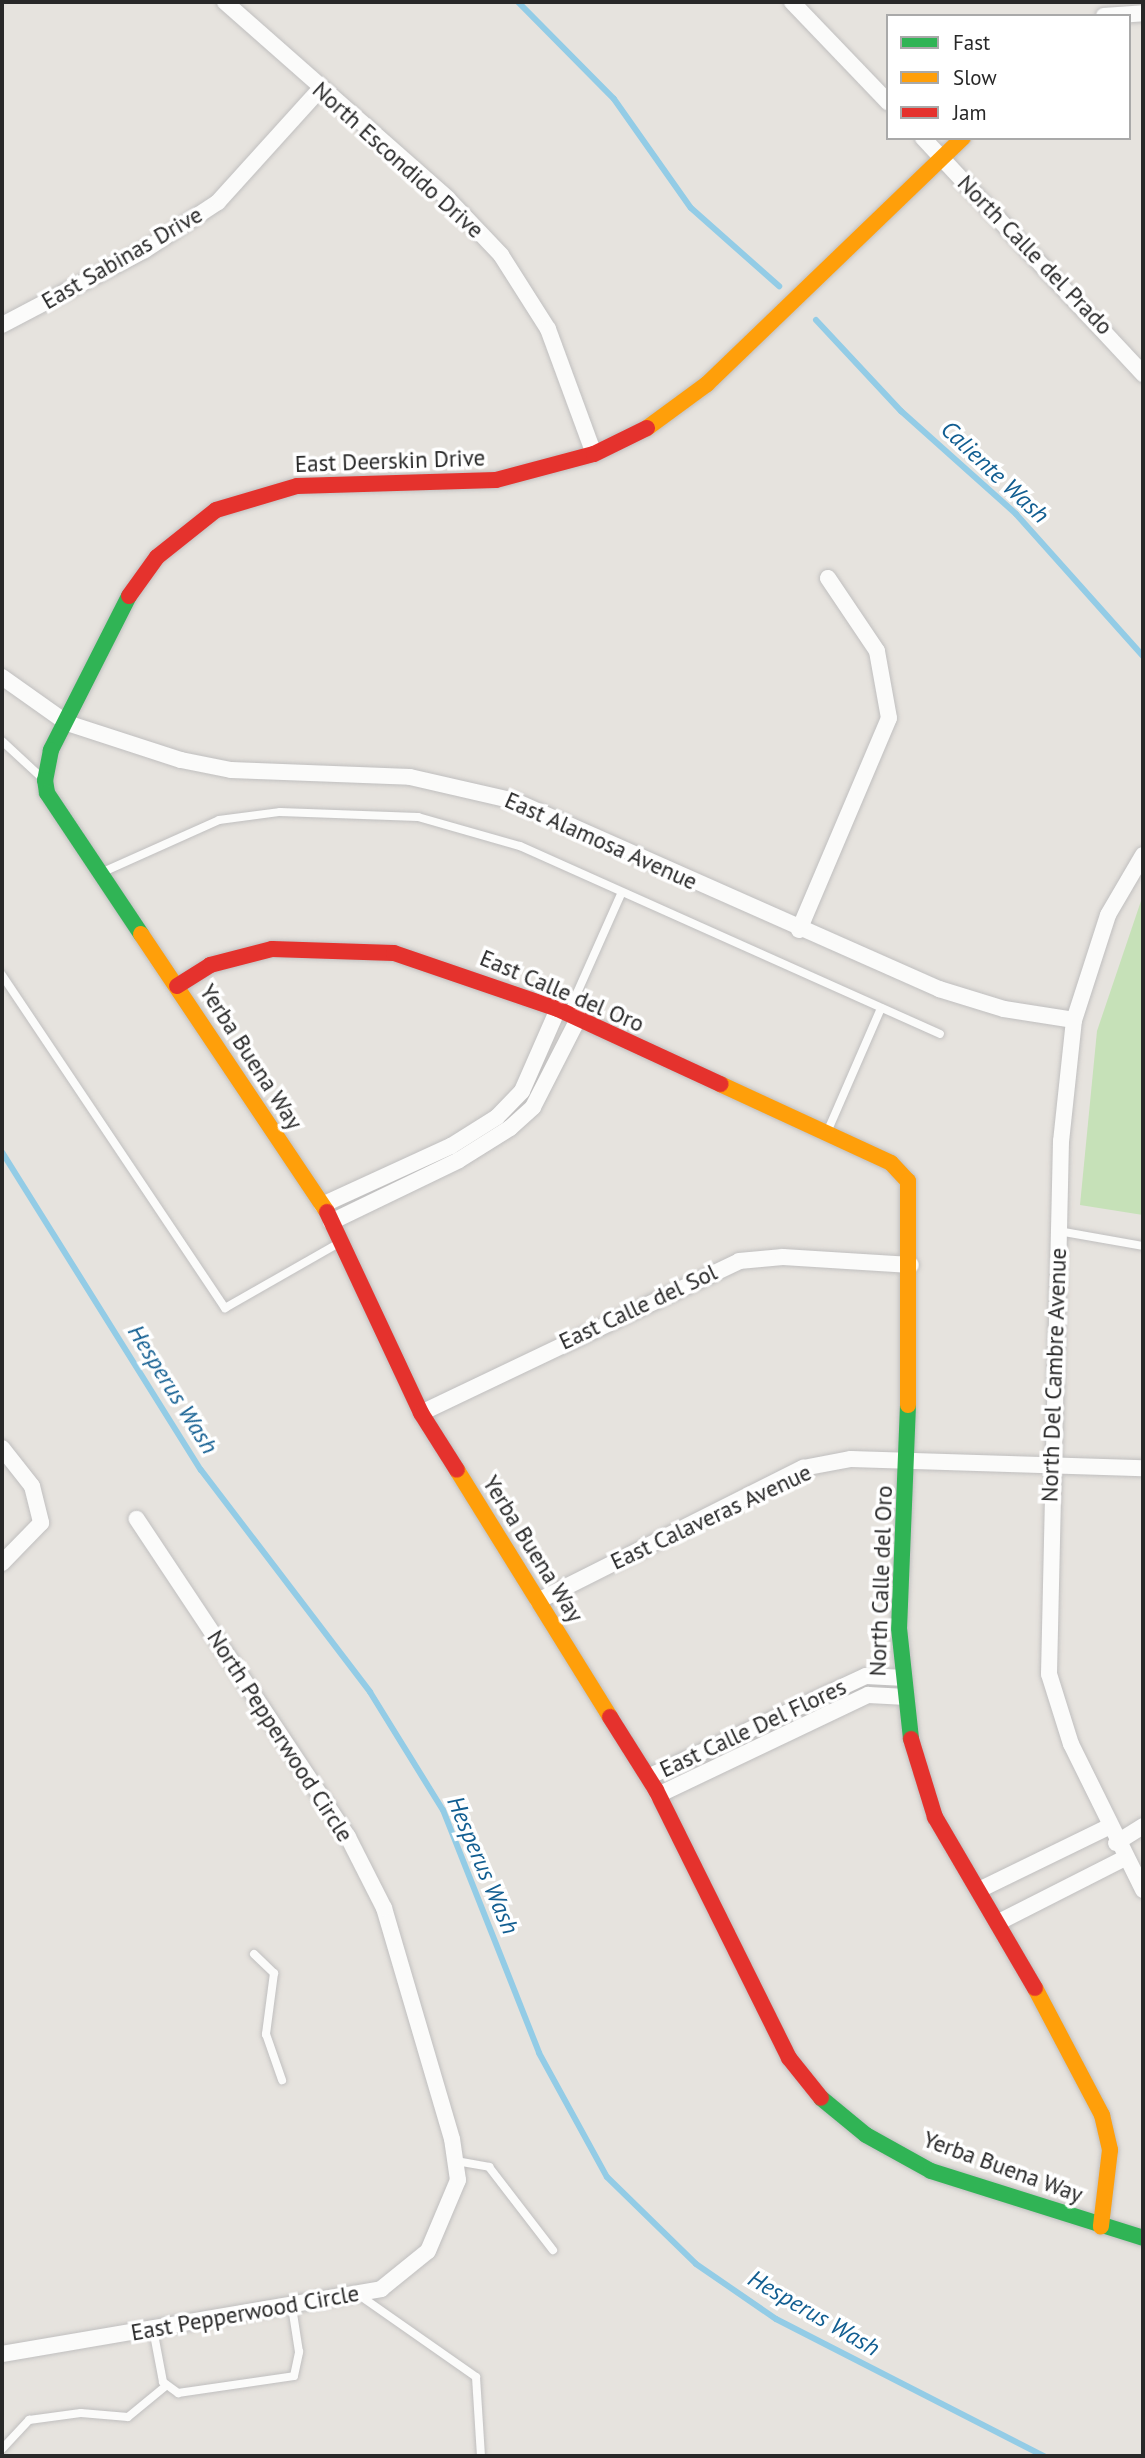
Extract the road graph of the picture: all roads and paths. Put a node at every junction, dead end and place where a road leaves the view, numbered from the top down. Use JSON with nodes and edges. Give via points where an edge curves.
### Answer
{"nodes":[{"id":1,"x":225,"y":2,"type":"edge"},
{"id":2,"x":792,"y":2,"type":"edge"},
{"id":3,"x":320,"y":89,"type":"junction"},
{"id":4,"x":886,"y":100,"type":"edge"},
{"id":5,"x":925,"y":140,"type":"edge"},
{"id":6,"x":961,"y":140,"type":"edge"},
{"id":7,"x":942,"y":159,"type":"junction"},
{"id":8,"x":2,"y":325,"type":"edge"},
{"id":9,"x":1143,"y":374,"type":"edge"},
{"id":10,"x":594,"y":454,"type":"junction"},
{"id":11,"x":828,"y":578,"type":"dead end"},
{"id":12,"x":2,"y":677,"type":"edge"},
{"id":13,"x":67,"y":723,"type":"junction"},
{"id":14,"x":2,"y":741,"type":"edge"},
{"id":15,"x":45,"y":780,"type":"junction"},
{"id":16,"x":1143,"y":855,"type":"edge"},
{"id":17,"x":101,"y":873,"type":"junction"},
{"id":18,"x":622,"y":891,"type":"junction"},
{"id":19,"x":799,"y":930,"type":"junction"},
{"id":20,"x":2,"y":975,"type":"edge"},
{"id":21,"x":177,"y":986,"type":"junction"},
{"id":22,"x":881,"y":1007,"type":"junction"},
{"id":23,"x":568,"y":1014,"type":"junction"},
{"id":24,"x":1074,"y":1020,"type":"junction"},
{"id":25,"x":940,"y":1034,"type":"dead end"},
{"id":26,"x":826,"y":1135,"type":"junction"},
{"id":27,"x":908,"y":1181,"type":"joint"},
{"id":28,"x":322,"y":1205,"type":"junction"},
{"id":29,"x":331,"y":1222,"type":"junction"},
{"id":30,"x":1058,"y":1231,"type":"junction"},
{"id":31,"x":341,"y":1242,"type":"junction"},
{"id":32,"x":1143,"y":1245,"type":"edge"},
{"id":33,"x":911,"y":1265,"type":"junction"},
{"id":34,"x":421,"y":1413,"type":"junction"},
{"id":35,"x":2,"y":1448,"type":"edge"},
{"id":36,"x":908,"y":1459,"type":"junction"},
{"id":37,"x":1049,"y":1466,"type":"junction"},
{"id":38,"x":1143,"y":1468,"type":"edge"},
{"id":39,"x":137,"y":1519,"type":"dead end"},
{"id":40,"x":2,"y":1563,"type":"edge"},
{"id":41,"x":538,"y":1601,"type":"junction"},
{"id":42,"x":900,"y":1678,"type":"junction"},
{"id":43,"x":902,"y":1697,"type":"junction"},
{"id":44,"x":648,"y":1777,"type":"junction"},
{"id":45,"x":659,"y":1796,"type":"junction"},
{"id":46,"x":1108,"y":1826,"type":"junction"},
{"id":47,"x":1143,"y":1826,"type":"edge"},
{"id":48,"x":1116,"y":1843,"type":"junction"},
{"id":49,"x":1125,"y":1858,"type":"junction"},
{"id":50,"x":981,"y":1889,"type":"junction"},
{"id":51,"x":1143,"y":1890,"type":"edge"},
{"id":52,"x":999,"y":1922,"type":"junction"},
{"id":53,"x":254,"y":1954,"type":"dead end"},
{"id":54,"x":403,"y":1964,"type":"joint"},
{"id":55,"x":282,"y":2080,"type":"dead end"},
{"id":56,"x":456,"y":2161,"type":"junction"},
{"id":57,"x":1101,"y":2226,"type":"junction"},
{"id":58,"x":1143,"y":2238,"type":"edge"},
{"id":59,"x":553,"y":2250,"type":"dead end"},
{"id":60,"x":359,"y":2295,"type":"junction"},
{"id":61,"x":292,"y":2307,"type":"junction"},
{"id":62,"x":153,"y":2329,"type":"junction"},
{"id":63,"x":2,"y":2354,"type":"edge"},
{"id":64,"x":167,"y":2385,"type":"junction"},
{"id":65,"x":2,"y":2449,"type":"edge"},
{"id":66,"x":481,"y":2456,"type":"edge"}],
"edges":[{"from":1,"to":3,"type":"street","name":"North Escondido Drive"},
{"from":2,"to":4,"type":"street"},
{"from":3,"to":8,"type":"street","name":"East Sabinas Drive","via":[[218,202],[145,250]]},
{"from":3,"to":10,"type":"street","name":"North Escondido Drive","via":[[447,198],[501,255],[548,329]]},
{"from":5,"to":7,"type":"street","name":"North Calle del Prado"},
{"from":6,"to":7,"type":"street","name":"East Deerskin Drive"},
{"from":7,"to":9,"type":"street","name":"North Calle del Prado"},
{"from":7,"to":10,"type":"street","name":"East Deerskin Drive","via":[[680,409]]},
{"from":10,"to":13,"type":"street","name":"East Deerskin Drive","via":[[496,480],[297,486],[216,510],[157,558],[131,593]]},
{"from":11,"to":19,"type":"street","via":[[877,652],[889,718]]},
{"from":12,"to":13,"type":"street","name":"East Alamosa Avenue"},
{"from":13,"to":15,"type":"street","via":[[48,757]]},
{"from":13,"to":19,"type":"street","name":"East Alamosa Avenue","via":[[129,747],[231,770],[348,772],[478,790],[550,815]]},
{"from":14,"to":15,"type":"lane"},
{"from":15,"to":17,"type":"street","name":"Yerba Buena Way"},
{"from":16,"to":24,"type":"street","name":"North Del Cambre Avenue","via":[[1108,915]]},
{"from":17,"to":18,"type":"lane","via":[[219,820],[345,811],[418,817],[484,832]]},
{"from":17,"to":21,"type":"street","name":"Yerba Buena Way"},
{"from":18,"to":22,"type":"lane"},
{"from":18,"to":23,"type":"lane"},
{"from":19,"to":24,"type":"street","name":"East Alamosa Avenue","via":[[939,989],[1004,1009]]},
{"from":20,"to":31,"type":"lane","via":[[225,1308]]},
{"from":21,"to":23,"type":"street","name":"East Calle del Oro","via":[[243,954],[347,949],[440,965]]},
{"from":21,"to":28,"type":"street","name":"Yerba Buena Way"},
{"from":22,"to":25,"type":"lane"},
{"from":22,"to":26,"type":"lane"},
{"from":23,"to":26,"type":"street","name":"East Calle del Oro"},
{"from":23,"to":28,"type":"street","via":[[522,1091],[498,1117],[451,1146]]},
{"from":23,"to":29,"type":"street","via":[[533,1107],[510,1128],[460,1160]]},
{"from":24,"to":30,"type":"street","name":"North Del Cambre Avenue"},
{"from":26,"to":27,"type":"street","name":"East Calle del Oro","via":[[891,1163]]},
{"from":27,"to":33,"type":"street","name":"North Calle del Oro"},
{"from":28,"to":29,"type":"street","name":"Yerba Buena Way"},
{"from":29,"to":31,"type":"street","name":"Yerba Buena Way"},
{"from":30,"to":32,"type":"lane"},
{"from":30,"to":37,"type":"street","name":"North Del Cambre Avenue"},
{"from":31,"to":34,"type":"street","name":"Yerba Buena Way"},
{"from":33,"to":34,"type":"street","name":"East Calle del Sol","via":[[783,1256],[739,1261]]},
{"from":33,"to":36,"type":"street","name":"North Calle del Oro"},
{"from":34,"to":41,"type":"street","name":"Yerba Buena Way"},
{"from":35,"to":40,"type":"street","via":[[32,1486],[41,1524]]},
{"from":36,"to":37,"type":"street","name":"East Calaveras Avenue"},
{"from":36,"to":41,"type":"street","name":"East Calaveras Avenue","via":[[851,1459],[803,1468]]},
{"from":36,"to":42,"type":"street","name":"North Calle del Oro"},
{"from":37,"to":38,"type":"street","name":"East Calaveras Avenue"},
{"from":37,"to":46,"type":"street","name":"North Del Cambre Avenue","via":[[1049,1674]]},
{"from":39,"to":54,"type":"street","name":"North Pepperwood Circle","via":[[348,1837]]},
{"from":41,"to":44,"type":"street","name":"Yerba Buena Way"},
{"from":42,"to":43,"type":"street","name":"North Calle del Oro"},
{"from":42,"to":44,"type":"street","name":"East Calle Del Flores","via":[[866,1676]]},
{"from":43,"to":45,"type":"street","name":"East Calle Del Flores","via":[[868,1695]]},
{"from":43,"to":50,"type":"street","name":"North Calle del Oro","via":[[912,1753],[935,1817]]},
{"from":44,"to":45,"type":"street","name":"Yerba Buena Way"},
{"from":45,"to":57,"type":"street","name":"Yerba Buena Way","via":[[789,2058],[819,2097],[866,2135],[931,2171]]},
{"from":46,"to":48,"type":"street","name":"North Del Cambre Avenue"},
{"from":46,"to":50,"type":"street"},
{"from":47,"to":48,"type":"street"},
{"from":48,"to":49,"type":"street","name":"North Del Cambre Avenue"},
{"from":49,"to":51,"type":"street","name":"North Del Cambre Avenue"},
{"from":49,"to":52,"type":"street"},
{"from":50,"to":52,"type":"street","name":"North Calle del Oro"},
{"from":52,"to":57,"type":"street","name":"North Calle del Oro","via":[[1102,2115],[1110,2150]]},
{"from":53,"to":55,"type":"lane","via":[[274,1973],[266,2034]]},
{"from":54,"to":56,"type":"street","name":"East Pepperwood Circle"},
{"from":56,"to":59,"type":"lane","via":[[489,2167]]},
{"from":56,"to":60,"type":"street","name":"East Pepperwood Circle","via":[[456,2188],[428,2251],[381,2289]]},
{"from":57,"to":58,"type":"street","name":"Yerba Buena Way"},
{"from":60,"to":61,"type":"street","name":"East Pepperwood Circle"},
{"from":60,"to":66,"type":"lane","via":[[476,2377]]},
{"from":61,"to":62,"type":"street","name":"East Pepperwood Circle"},
{"from":61,"to":64,"type":"lane","via":[[299,2352],[295,2376],[178,2393]]},
{"from":62,"to":63,"type":"street","name":"East Pepperwood Circle"},
{"from":62,"to":64,"type":"lane"},
{"from":64,"to":65,"type":"lane","via":[[128,2417],[81,2413],[29,2420]]}]}
